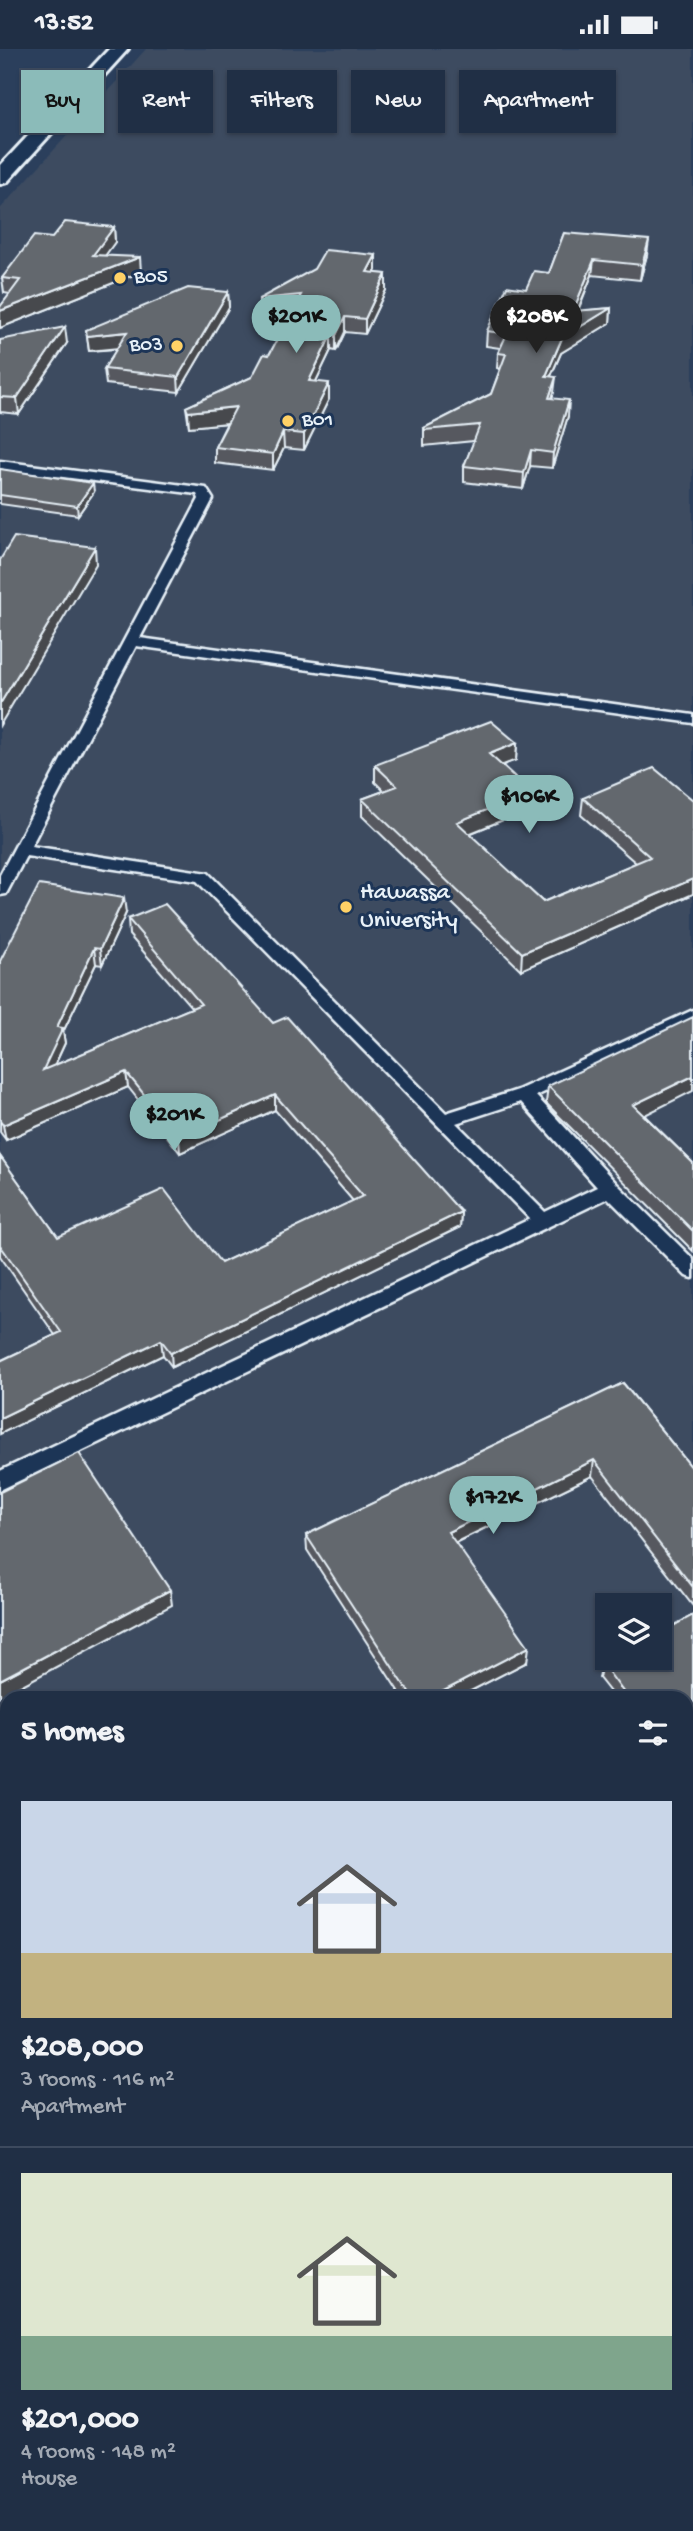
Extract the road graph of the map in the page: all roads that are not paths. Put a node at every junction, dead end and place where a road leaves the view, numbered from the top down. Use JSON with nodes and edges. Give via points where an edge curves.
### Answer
{"nodes":[{"id":1,"x":119,"y":49,"type":"edge"},
{"id":2,"x":0,"y":178,"type":"edge"},
{"id":3,"x":0,"y":464,"type":"edge"},
{"id":4,"x":131,"y":641,"type":"junction"},
{"id":5,"x":693,"y":719,"type":"edge"},
{"id":6,"x":21,"y":850,"type":"junction"},
{"id":7,"x":0,"y":890,"type":"edge"},
{"id":8,"x":693,"y":1016,"type":"edge"},
{"id":9,"x":524,"y":1094,"type":"junction"},
{"id":10,"x":441,"y":1121,"type":"junction"},
{"id":11,"x":610,"y":1189,"type":"junction"},
{"id":12,"x":543,"y":1221,"type":"junction"},
{"id":13,"x":693,"y":1271,"type":"edge"},
{"id":14,"x":0,"y":1481,"type":"edge"}],
"edges":[{"from":1,"to":2,"type":"street"},
{"from":3,"to":4,"type":"lane","via":[[205,495]]},
{"from":4,"to":5,"type":"lane"},
{"from":4,"to":6,"type":"lane"},
{"from":6,"to":7,"type":"lane"},
{"from":6,"to":10,"type":"lane","via":[[202,877]]},
{"from":8,"to":9,"type":"lane"},
{"from":9,"to":10,"type":"lane"},
{"from":9,"to":11,"type":"lane"},
{"from":10,"to":12,"type":"lane"},
{"from":11,"to":12,"type":"lane"},
{"from":11,"to":13,"type":"lane"},
{"from":12,"to":14,"type":"lane"}]}
